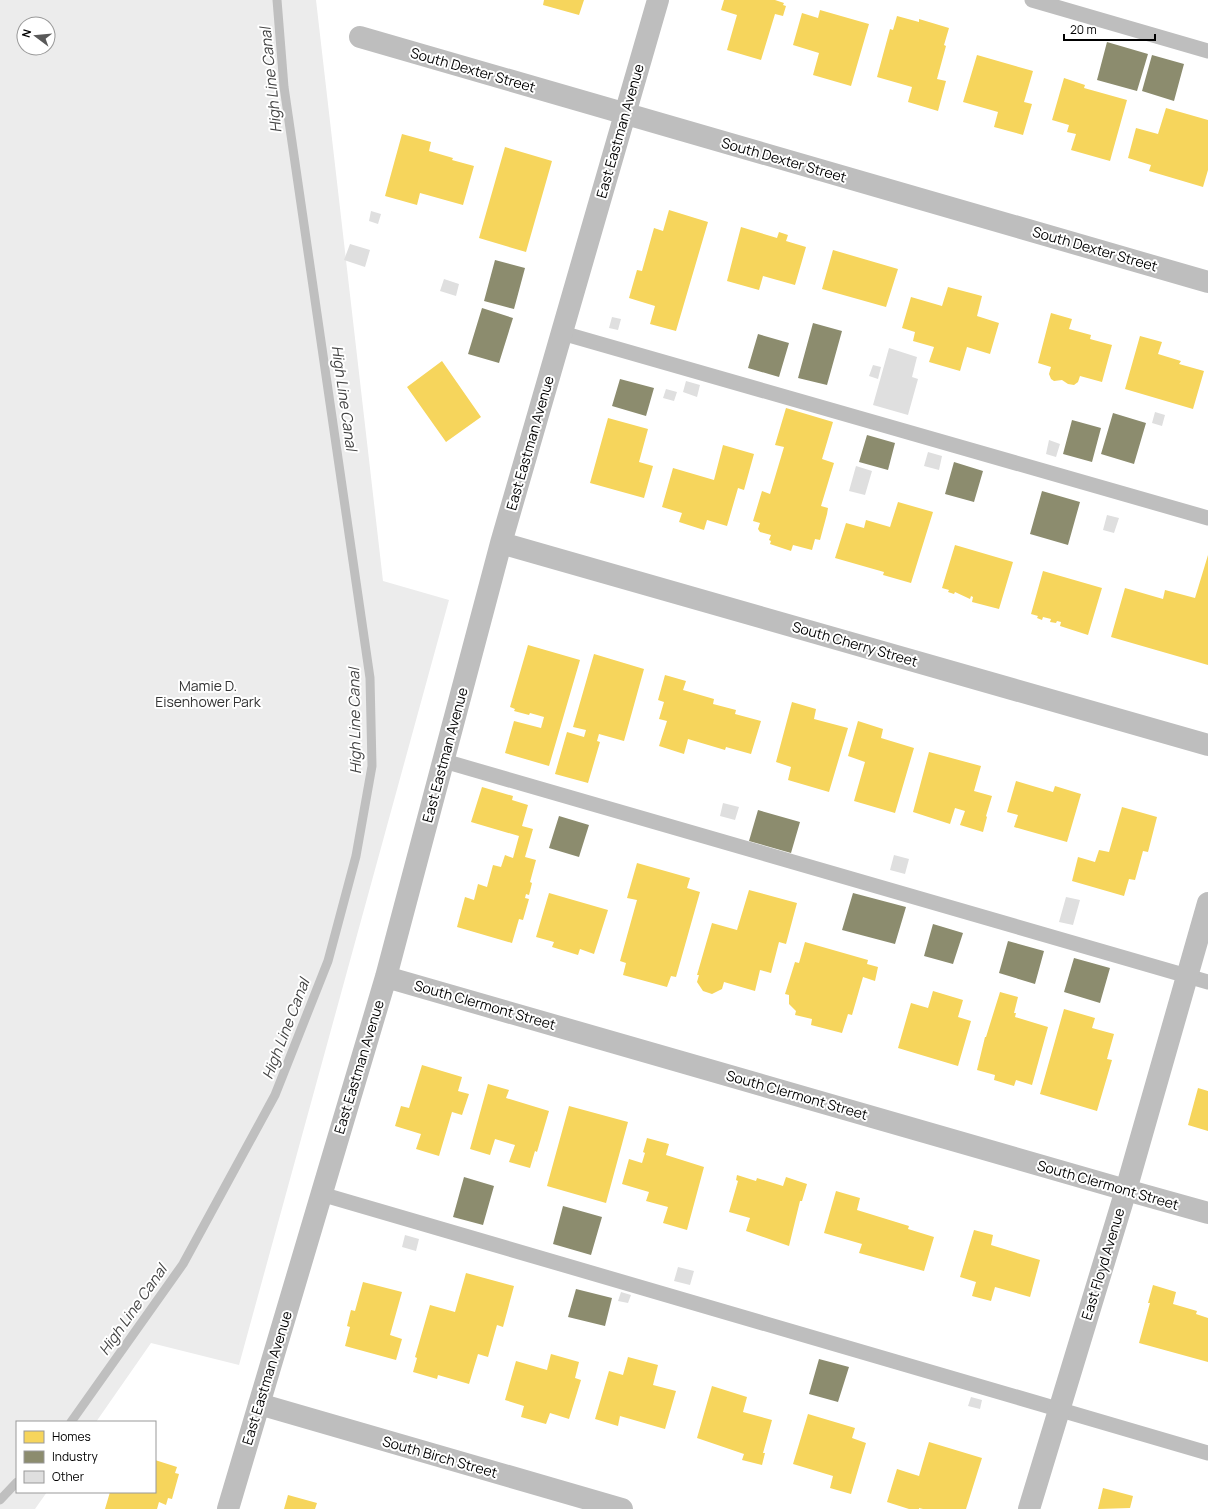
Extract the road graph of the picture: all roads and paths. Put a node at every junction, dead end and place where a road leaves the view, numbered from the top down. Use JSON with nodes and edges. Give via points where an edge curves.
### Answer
{"nodes":[{"id":1,"x":658,"y":0,"type":"edge"},
{"id":2,"x":1032,"y":0,"type":"edge"},
{"id":3,"x":360,"y":37,"type":"dead end"},
{"id":4,"x":1208,"y":51,"type":"edge"},
{"id":5,"x":625,"y":114,"type":"junction"},
{"id":6,"x":1208,"y":282,"type":"edge"},
{"id":7,"x":562,"y":333,"type":"junction"},
{"id":8,"x":1208,"y":518,"type":"edge"},
{"id":9,"x":501,"y":543,"type":"junction"},
{"id":10,"x":1208,"y":745,"type":"edge"},
{"id":11,"x":444,"y":761,"type":"junction"},
{"id":12,"x":1208,"y":903,"type":"edge"},
{"id":13,"x":1187,"y":976,"type":"junction"},
{"id":14,"x":386,"y":977,"type":"junction"},
{"id":15,"x":1208,"y":982,"type":"edge"},
{"id":16,"x":1126,"y":1190,"type":"junction"},
{"id":17,"x":321,"y":1194,"type":"junction"},
{"id":18,"x":1208,"y":1213,"type":"edge"},
{"id":19,"x":259,"y":1404,"type":"junction"},
{"id":20,"x":1059,"y":1410,"type":"junction"},
{"id":21,"x":1208,"y":1453,"type":"edge"},
{"id":22,"x":228,"y":1509,"type":"edge"},
{"id":23,"x":622,"y":1509,"type":"edge"},
{"id":24,"x":1029,"y":1509,"type":"edge"}],
"edges":[{"from":1,"to":5,"type":"street","name":"East Eastman Avenue"},
{"from":2,"to":4,"type":"lane"},
{"from":3,"to":5,"type":"street","name":"South Dexter Street"},
{"from":5,"to":6,"type":"street","name":"South Dexter Street"},
{"from":5,"to":7,"type":"street","name":"East Eastman Avenue"},
{"from":7,"to":8,"type":"lane"},
{"from":7,"to":9,"type":"street","name":"East Eastman Avenue"},
{"from":9,"to":10,"type":"street","name":"South Cherry Street"},
{"from":9,"to":11,"type":"street","name":"East Eastman Avenue"},
{"from":11,"to":13,"type":"lane"},
{"from":11,"to":14,"type":"street","name":"East Eastman Avenue"},
{"from":12,"to":13,"type":"street","name":"East Floyd Avenue"},
{"from":13,"to":15,"type":"lane"},
{"from":13,"to":16,"type":"street","name":"East Floyd Avenue"},
{"from":14,"to":16,"type":"street","name":"South Clermont Street"},
{"from":14,"to":17,"type":"street","name":"East Eastman Avenue"},
{"from":16,"to":18,"type":"street","name":"South Clermont Street"},
{"from":16,"to":20,"type":"street","name":"East Floyd Avenue"},
{"from":17,"to":19,"type":"street","name":"East Eastman Avenue"},
{"from":17,"to":20,"type":"lane"},
{"from":19,"to":22,"type":"street","name":"East Eastman Avenue"},
{"from":19,"to":23,"type":"street","name":"South Birch Street"},
{"from":20,"to":21,"type":"lane"},
{"from":20,"to":24,"type":"street","name":"East Floyd Avenue"}]}
